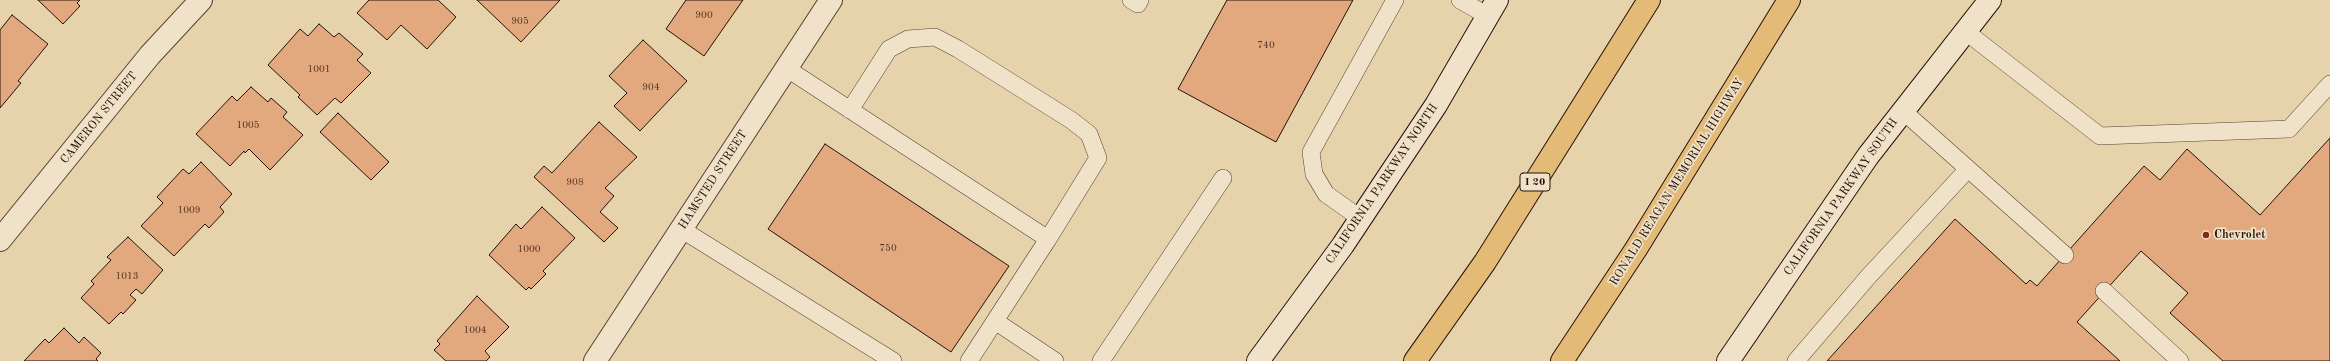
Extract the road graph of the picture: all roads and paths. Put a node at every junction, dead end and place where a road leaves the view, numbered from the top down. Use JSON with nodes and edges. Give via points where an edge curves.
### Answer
{"nodes":[{"id":1,"x":201,"y":0,"type":"edge"},
{"id":2,"x":831,"y":0,"type":"edge"},
{"id":3,"x":1131,"y":0,"type":"edge"},
{"id":4,"x":1140,"y":0,"type":"edge"},
{"id":5,"x":1395,"y":0,"type":"edge"},
{"id":6,"x":1460,"y":0,"type":"edge"},
{"id":7,"x":1649,"y":0,"type":"edge"},
{"id":8,"x":1789,"y":0,"type":"edge"},
{"id":9,"x":1990,"y":0,"type":"edge"},
{"id":10,"x":1493,"y":8,"type":"edge"},
{"id":11,"x":1965,"y":31,"type":"junction"},
{"id":12,"x":786,"y":68,"type":"junction"},
{"id":13,"x":2330,"y":84,"type":"edge"},
{"id":14,"x":850,"y":110,"type":"junction"},
{"id":15,"x":1903,"y":111,"type":"junction"},
{"id":16,"x":1968,"y":169,"type":"junction"},
{"id":17,"x":1223,"y":178,"type":"dead end"},
{"id":18,"x":1360,"y":218,"type":"junction"},
{"id":19,"x":681,"y":229,"type":"junction"},
{"id":20,"x":1048,"y":239,"type":"junction"},
{"id":21,"x":0,"y":240,"type":"edge"},
{"id":22,"x":2066,"y":254,"type":"dead end"},
{"id":23,"x":2104,"y":291,"type":"dead end"},
{"id":24,"x":995,"y":321,"type":"junction"},
{"id":25,"x":595,"y":361,"type":"edge"},
{"id":26,"x":893,"y":361,"type":"edge"},
{"id":27,"x":969,"y":361,"type":"edge"},
{"id":28,"x":1055,"y":361,"type":"edge"},
{"id":29,"x":1101,"y":361,"type":"edge"},
{"id":30,"x":1258,"y":361,"type":"edge"},
{"id":31,"x":1415,"y":361,"type":"edge"},
{"id":32,"x":1562,"y":361,"type":"edge"},
{"id":33,"x":1728,"y":361,"type":"edge"},
{"id":34,"x":1796,"y":361,"type":"edge"},
{"id":35,"x":2180,"y":361,"type":"edge"}],
"edges":[{"from":1,"to":21,"type":"main road","name":"CAMERON STREET","via":[[150,54]]},
{"from":2,"to":12,"type":"main road","name":"HAMSTED STREET"},
{"from":3,"to":4,"type":"lane","via":[[1138,4]]},
{"from":5,"to":18,"type":"lane","via":[[1311,152],[1314,174],[1326,194]]},
{"from":6,"to":10,"type":"lane"},
{"from":7,"to":31,"type":"highway","number":"I 20","via":[[1485,262]]},
{"from":8,"to":32,"type":"highway","name":"RONALD REAGAN MEMORIAL HIGHWAY","via":[[1636,249]]},
{"from":9,"to":11,"type":"main road","name":"CALIFORNIA PARKWAY SOUTH"},
{"from":10,"to":18,"type":"main road","name":"CALIFORNIA PARKWAY NORTH","via":[[1436,105]]},
{"from":11,"to":13,"type":"lane","via":[[2100,136],[2289,129]]},
{"from":11,"to":15,"type":"main road","name":"CALIFORNIA PARKWAY SOUTH"},
{"from":12,"to":14,"type":"lane"},
{"from":12,"to":19,"type":"main road","name":"HAMSTED STREET"},
{"from":14,"to":20,"type":"lane"},
{"from":14,"to":20,"type":"lane","via":[[889,49],[908,39],[934,37],[1071,120],[1089,134],[1098,158]]},
{"from":15,"to":16,"type":"lane"},
{"from":15,"to":33,"type":"main road","name":"CALIFORNIA PARKWAY SOUTH","via":[[1868,156]]},
{"from":16,"to":22,"type":"lane"},
{"from":16,"to":34,"type":"lane","via":[[1868,277]]},
{"from":17,"to":29,"type":"lane"},
{"from":18,"to":30,"type":"main road","name":"CALIFORNIA PARKWAY NORTH"},
{"from":19,"to":25,"type":"main road","name":"HAMSTED STREET"},
{"from":19,"to":26,"type":"lane"},
{"from":20,"to":24,"type":"lane"},
{"from":23,"to":35,"type":"lane"},
{"from":24,"to":27,"type":"lane"},
{"from":24,"to":28,"type":"lane"}]}
